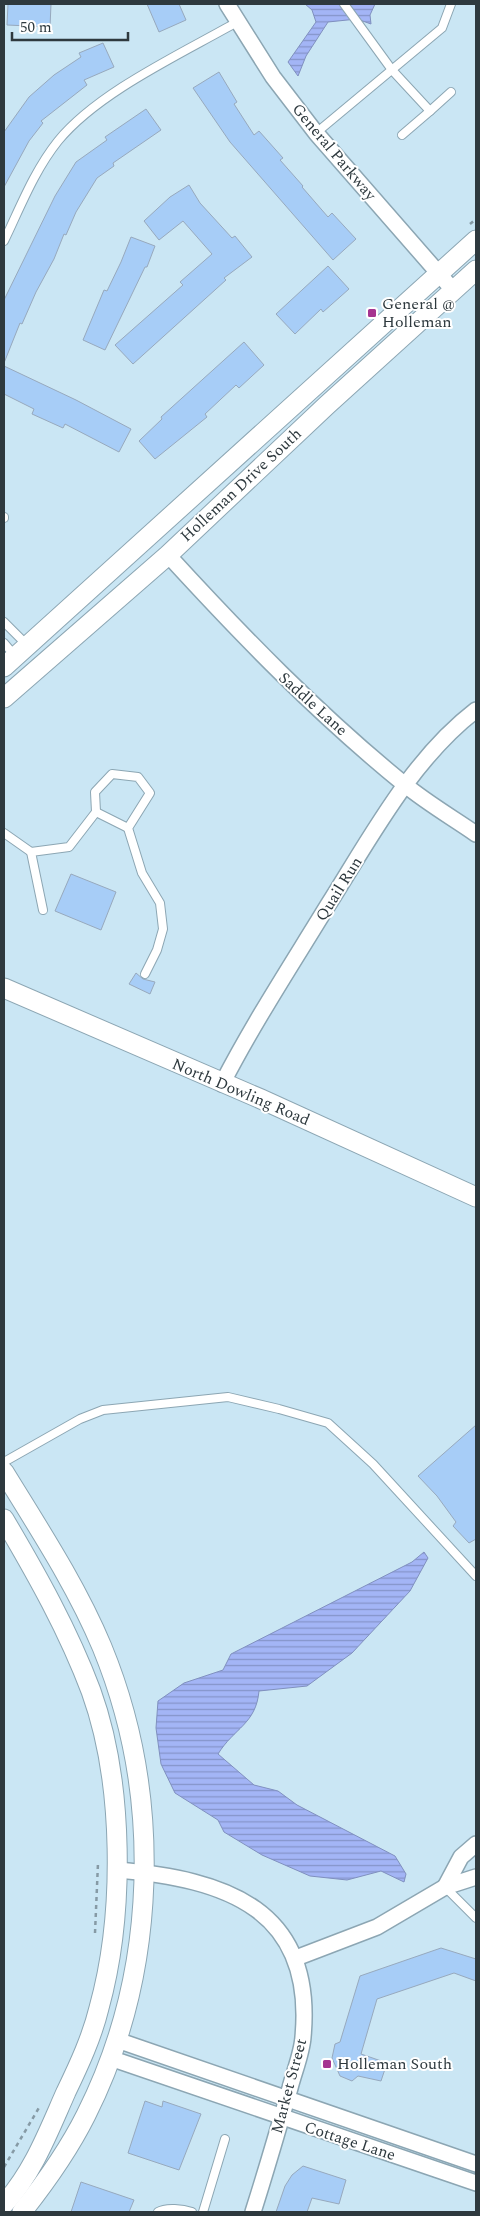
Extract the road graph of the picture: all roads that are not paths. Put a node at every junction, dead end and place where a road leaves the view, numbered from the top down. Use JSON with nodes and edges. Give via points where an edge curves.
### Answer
{"nodes":[{"id":1,"x":227,"y":4,"type":"edge"},
{"id":2,"x":344,"y":4,"type":"edge"},
{"id":3,"x":451,"y":4,"type":"edge"},
{"id":4,"x":237,"y":22,"type":"junction"},
{"id":5,"x":392,"y":70,"type":"junction"},
{"id":6,"x":451,"y":92,"type":"dead end"},
{"id":7,"x":430,"y":111,"type":"junction"},
{"id":8,"x":316,"y":133,"type":"junction"},
{"id":9,"x":402,"y":135,"type":"dead end"},
{"id":10,"x":476,"y":240,"type":"edge"},
{"id":11,"x":4,"y":241,"type":"edge"},
{"id":12,"x":476,"y":270,"type":"edge"},
{"id":13,"x":438,"y":274,"type":"junction"},
{"id":14,"x":454,"y":291,"type":"junction"},
{"id":15,"x":168,"y":554,"type":"junction"},
{"id":16,"x":4,"y":622,"type":"edge"},
{"id":17,"x":12,"y":653,"type":"edge"},
{"id":18,"x":4,"y":698,"type":"edge"},
{"id":19,"x":476,"y":710,"type":"edge"},
{"id":20,"x":406,"y":786,"type":"junction"},
{"id":21,"x":96,"y":812,"type":"junction"},
{"id":22,"x":128,"y":828,"type":"junction"},
{"id":23,"x":4,"y":833,"type":"edge"},
{"id":24,"x":476,"y":834,"type":"edge"},
{"id":25,"x":31,"y":852,"type":"junction"},
{"id":26,"x":43,"y":910,"type":"dead end"},
{"id":27,"x":145,"y":974,"type":"dead end"},
{"id":28,"x":4,"y":988,"type":"edge"},
{"id":29,"x":222,"y":1084,"type":"junction"},
{"id":30,"x":476,"y":1198,"type":"edge"},
{"id":31,"x":4,"y":1462,"type":"edge"},
{"id":32,"x":4,"y":1472,"type":"edge"},
{"id":33,"x":4,"y":1519,"type":"edge"},
{"id":34,"x":476,"y":1576,"type":"edge"},
{"id":35,"x":476,"y":1844,"type":"edge"},
{"id":36,"x":118,"y":1870,"type":"junction"},
{"id":37,"x":143,"y":1872,"type":"junction"},
{"id":38,"x":476,"y":1877,"type":"edge"},
{"id":39,"x":445,"y":1887,"type":"junction"},
{"id":40,"x":476,"y":1918,"type":"edge"},
{"id":41,"x":296,"y":1958,"type":"junction"},
{"id":42,"x":117,"y":2040,"type":"junction"},
{"id":43,"x":110,"y":2058,"type":"junction"},
{"id":44,"x":287,"y":2099,"type":"junction"},
{"id":45,"x":281,"y":2118,"type":"junction"},
{"id":46,"x":361,"y":2124,"type":"junction"},
{"id":47,"x":225,"y":2139,"type":"dead end"},
{"id":48,"x":355,"y":2142,"type":"junction"},
{"id":49,"x":476,"y":2164,"type":"edge"},
{"id":50,"x":476,"y":2183,"type":"edge"},
{"id":51,"x":4,"y":2204,"type":"edge"},
{"id":52,"x":22,"y":2212,"type":"edge"},
{"id":53,"x":158,"y":2212,"type":"edge"},
{"id":54,"x":192,"y":2212,"type":"edge"},
{"id":55,"x":203,"y":2212,"type":"edge"},
{"id":56,"x":254,"y":2212,"type":"edge"}],
"edges":[{"from":1,"to":4,"type":"street","name":"General Parkway"},
{"from":2,"to":5,"type":"lane"},
{"from":3,"to":5,"type":"lane","via":[[442,28]]},
{"from":4,"to":8,"type":"street","name":"General Parkway","via":[[273,77]]},
{"from":4,"to":11,"type":"lane","via":[[110,96],[78,119],[38,171]]},
{"from":5,"to":7,"type":"lane"},
{"from":5,"to":8,"type":"lane"},
{"from":6,"to":7,"type":"lane"},
{"from":7,"to":9,"type":"lane"},
{"from":8,"to":13,"type":"street","name":"General Parkway"},
{"from":10,"to":13,"type":"street"},
{"from":12,"to":14,"type":"street","name":"Holleman Drive South"},
{"from":13,"to":14,"type":"street","name":"General Parkway"},
{"from":13,"to":17,"type":"street","via":[[150,535]]},
{"from":14,"to":15,"type":"street","name":"Holleman Drive South"},
{"from":15,"to":18,"type":"street","name":"Holleman Drive South"},
{"from":15,"to":20,"type":"street","name":"Saddle Lane","via":[[313,706]]},
{"from":16,"to":17,"type":"lane"},
{"from":19,"to":20,"type":"street","name":"Quail Run","via":[[446,738]]},
{"from":20,"to":24,"type":"street","name":"Saddle Lane"},
{"from":20,"to":29,"type":"street","name":"Quail Run","via":[[245,1039]]},
{"from":21,"to":22,"type":"lane"},
{"from":21,"to":22,"type":"lane","via":[[95,792],[112,774],[138,777],[150,793]]},
{"from":21,"to":25,"type":"lane","via":[[69,847]]},
{"from":22,"to":27,"type":"lane","via":[[142,873],[160,903],[163,929]]},
{"from":23,"to":25,"type":"lane"},
{"from":25,"to":26,"type":"lane"},
{"from":28,"to":29,"type":"street","name":"North Dowling Road"},
{"from":29,"to":30,"type":"street","name":"North Dowling Road"},
{"from":31,"to":34,"type":"lane","via":[[103,1410],[228,1397],[279,1408],[328,1423],[373,1464]]},
{"from":32,"to":37,"type":"street","via":[[58,1558],[117,1688],[138,1778],[143,1814]]},
{"from":33,"to":36,"type":"street","via":[[65,1626],[91,1692],[105,1745],[114,1802]]},
{"from":35,"to":39,"type":"street","via":[[461,1857]]},
{"from":36,"to":37,"type":"street","name":"Market Street"},
{"from":36,"to":51,"type":"street","via":[[108,1970],[83,2056],[42,2146]]},
{"from":37,"to":41,"type":"street","name":"Market Street","via":[[184,1879],[225,1892],[258,1909],[280,1930]]},
{"from":37,"to":42,"type":"street","via":[[140,1946]]},
{"from":38,"to":39,"type":"street"},
{"from":39,"to":40,"type":"lane"},
{"from":39,"to":41,"type":"street","via":[[377,1927]]},
{"from":41,"to":44,"type":"street","name":"Market Street","via":[[305,1996],[303,2039]]},
{"from":42,"to":43,"type":"street"},
{"from":42,"to":44,"type":"street","name":"Cottage Lane"},
{"from":43,"to":45,"type":"street","name":"Cottage Lane"},
{"from":43,"to":52,"type":"street","via":[[85,2117]]},
{"from":44,"to":45,"type":"street","name":"Market Street"},
{"from":44,"to":46,"type":"street","name":"Cottage Lane"},
{"from":45,"to":48,"type":"street","name":"Cottage Lane"},
{"from":45,"to":56,"type":"street","name":"Market Street"},
{"from":46,"to":48,"type":"street"},
{"from":46,"to":49,"type":"street","name":"Cottage Lane"},
{"from":47,"to":55,"type":"lane"},
{"from":48,"to":50,"type":"street","name":"Cottage Lane"},
{"from":53,"to":54,"type":"lane","via":[[176,2209]]}]}
